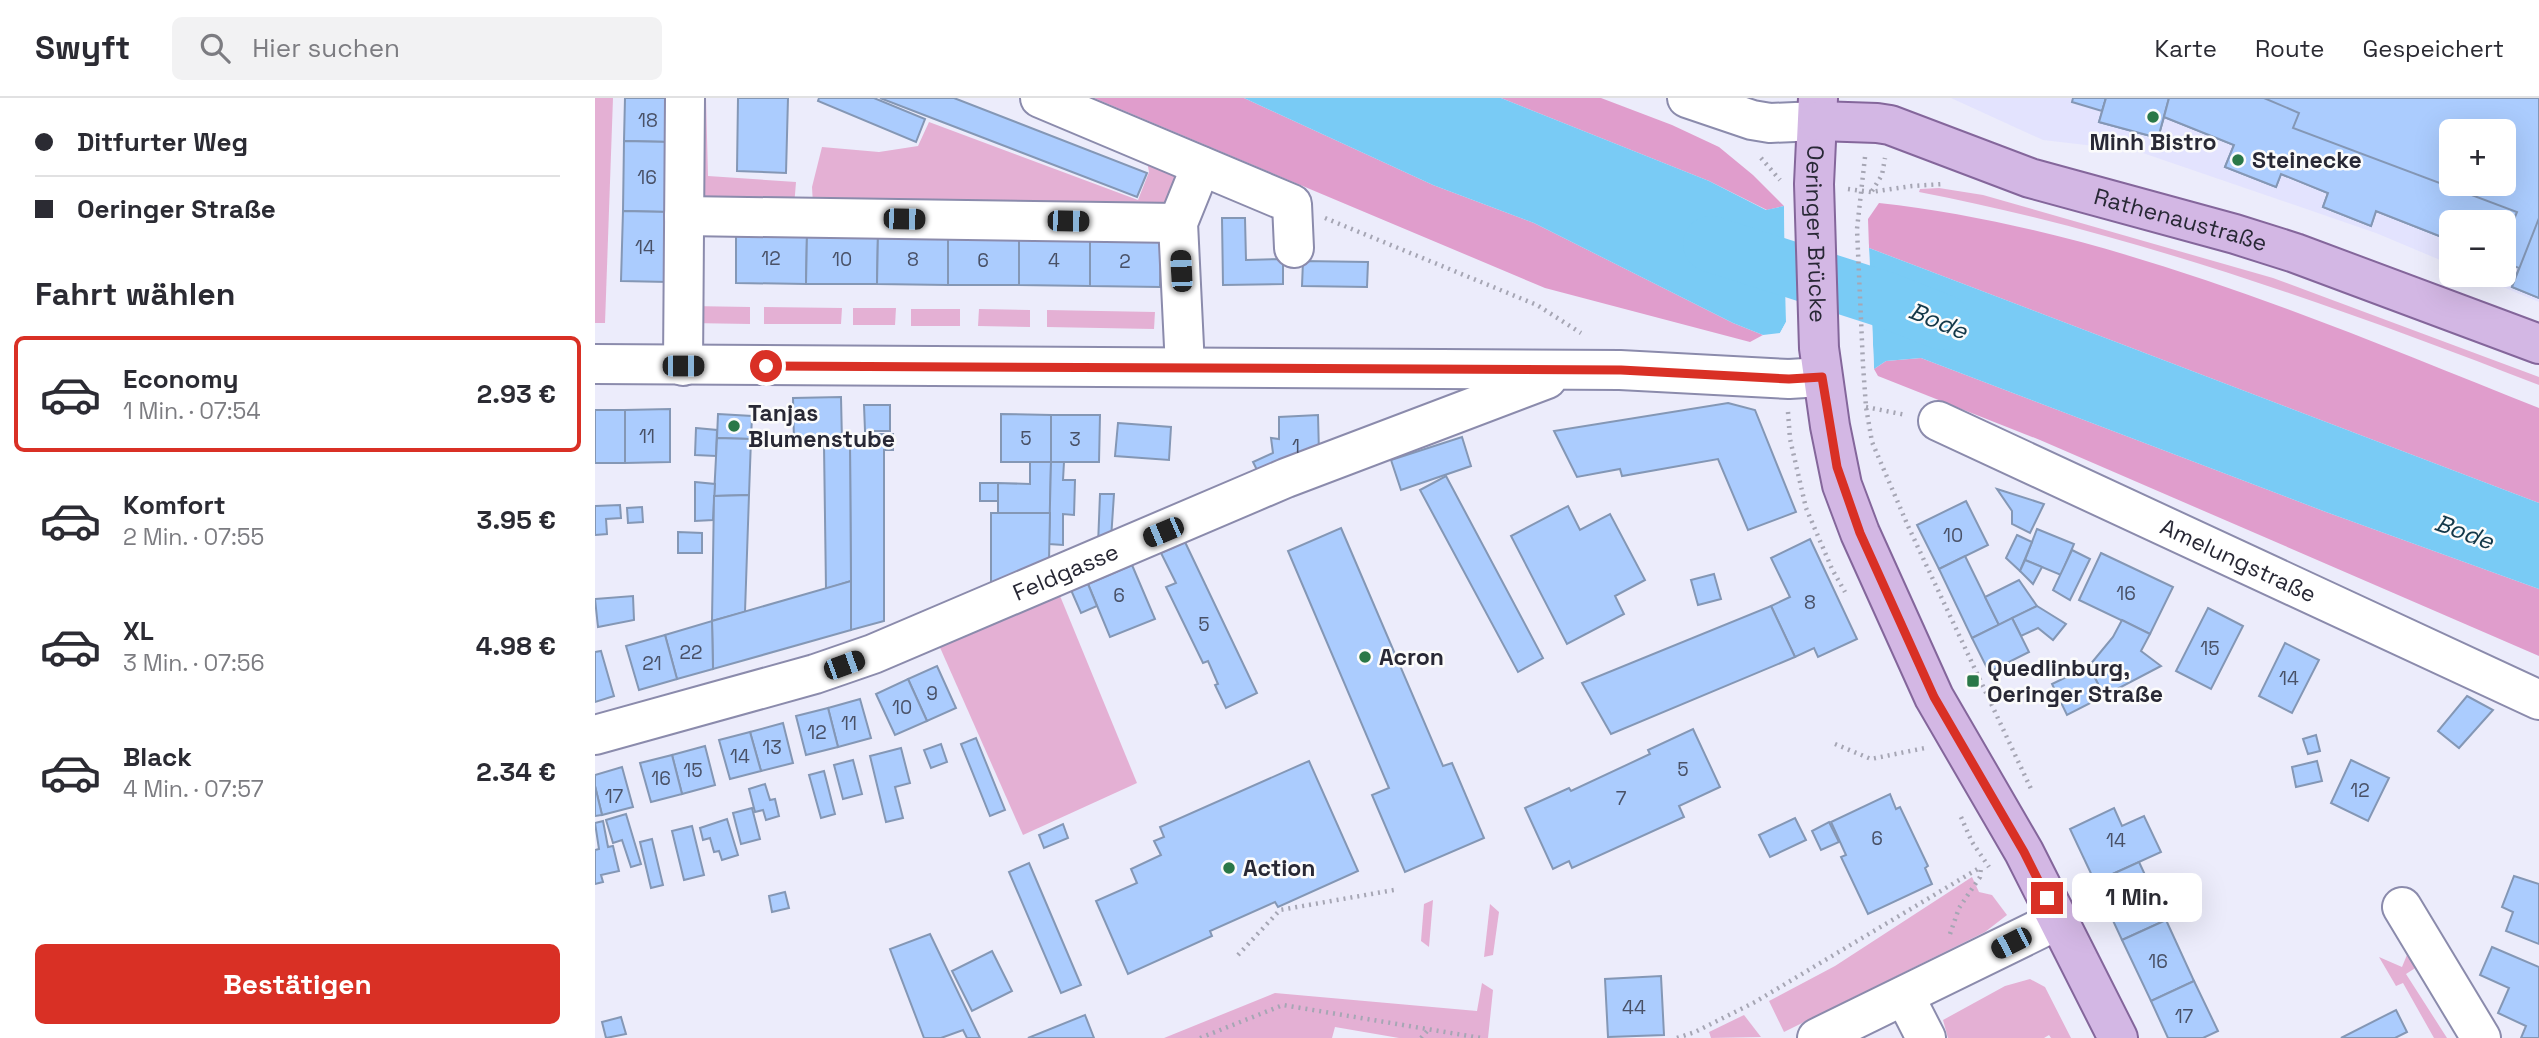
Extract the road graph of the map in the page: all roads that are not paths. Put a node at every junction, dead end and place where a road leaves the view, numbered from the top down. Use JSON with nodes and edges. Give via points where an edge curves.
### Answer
{"nodes":[{"id":1,"x":685,"y":98,"type":"edge"},
{"id":2,"x":1040,"y":98,"type":"edge"},
{"id":3,"x":1687,"y":98,"type":"edge"},
{"id":4,"x":1818,"y":110,"type":"edge"},
{"id":5,"x":1201,"y":166,"type":"junction"},
{"id":6,"x":684,"y":216,"type":"junction"},
{"id":7,"x":1178,"y":223,"type":"junction"},
{"id":8,"x":1294,"y":248,"type":"dead end"},
{"id":9,"x":2539,"y":344,"type":"edge"},
{"id":10,"x":1821,"y":363,"type":"junction"},
{"id":11,"x":595,"y":364,"type":"edge"},
{"id":12,"x":683,"y":366,"type":"junction"},
{"id":13,"x":1185,"y":367,"type":"junction"},
{"id":14,"x":1568,"y":371,"type":"junction"},
{"id":15,"x":1938,"y":421,"type":"dead end"},
{"id":16,"x":2539,"y":700,"type":"edge"},
{"id":17,"x":595,"y":735,"type":"edge"},
{"id":18,"x":2402,"y":907,"type":"dead end"},
{"id":19,"x":2058,"y":920,"type":"junction"},
{"id":20,"x":1905,"y":997,"type":"junction"},
{"id":21,"x":1817,"y":1038,"type":"edge"},
{"id":22,"x":1926,"y":1038,"type":"edge"},
{"id":23,"x":2118,"y":1038,"type":"edge"},
{"id":24,"x":2481,"y":1038,"type":"edge"}],
"edges":[{"from":1,"to":6,"type":"street"},
{"from":2,"to":5,"type":"street"},
{"from":3,"to":4,"type":"street","via":[[1770,123]]},
{"from":4,"to":9,"type":"main road","name":"Rathenaustraße","via":[[1890,125],[2030,178],[2295,253]]},
{"from":4,"to":10,"type":"main road","name":"Oeringer Brücke","via":[[1815,212]]},
{"from":5,"to":7,"type":"street"},
{"from":5,"to":8,"type":"street","via":[[1292,204]]},
{"from":6,"to":7,"type":"street"},
{"from":6,"to":12,"type":"street"},
{"from":7,"to":13,"type":"street"},
{"from":10,"to":14,"type":"street","via":[[1789,379]]},
{"from":10,"to":19,"type":"main road","name":"Oeringer Brücke","via":[[1837,467],[1860,533],[1934,697]]},
{"from":11,"to":12,"type":"street"},
{"from":12,"to":13,"type":"street"},
{"from":13,"to":14,"type":"street"},
{"from":14,"to":17,"type":"street","name":"Feldgasse","via":[[1286,478],[864,658]]},
{"from":15,"to":16,"type":"street","name":"Amelungstraße"},
{"from":18,"to":24,"type":"street"},
{"from":19,"to":20,"type":"street"},
{"from":19,"to":23,"type":"main road","name":"Oeringer Brücke"},
{"from":20,"to":21,"type":"street"},
{"from":20,"to":22,"type":"street"}]}
